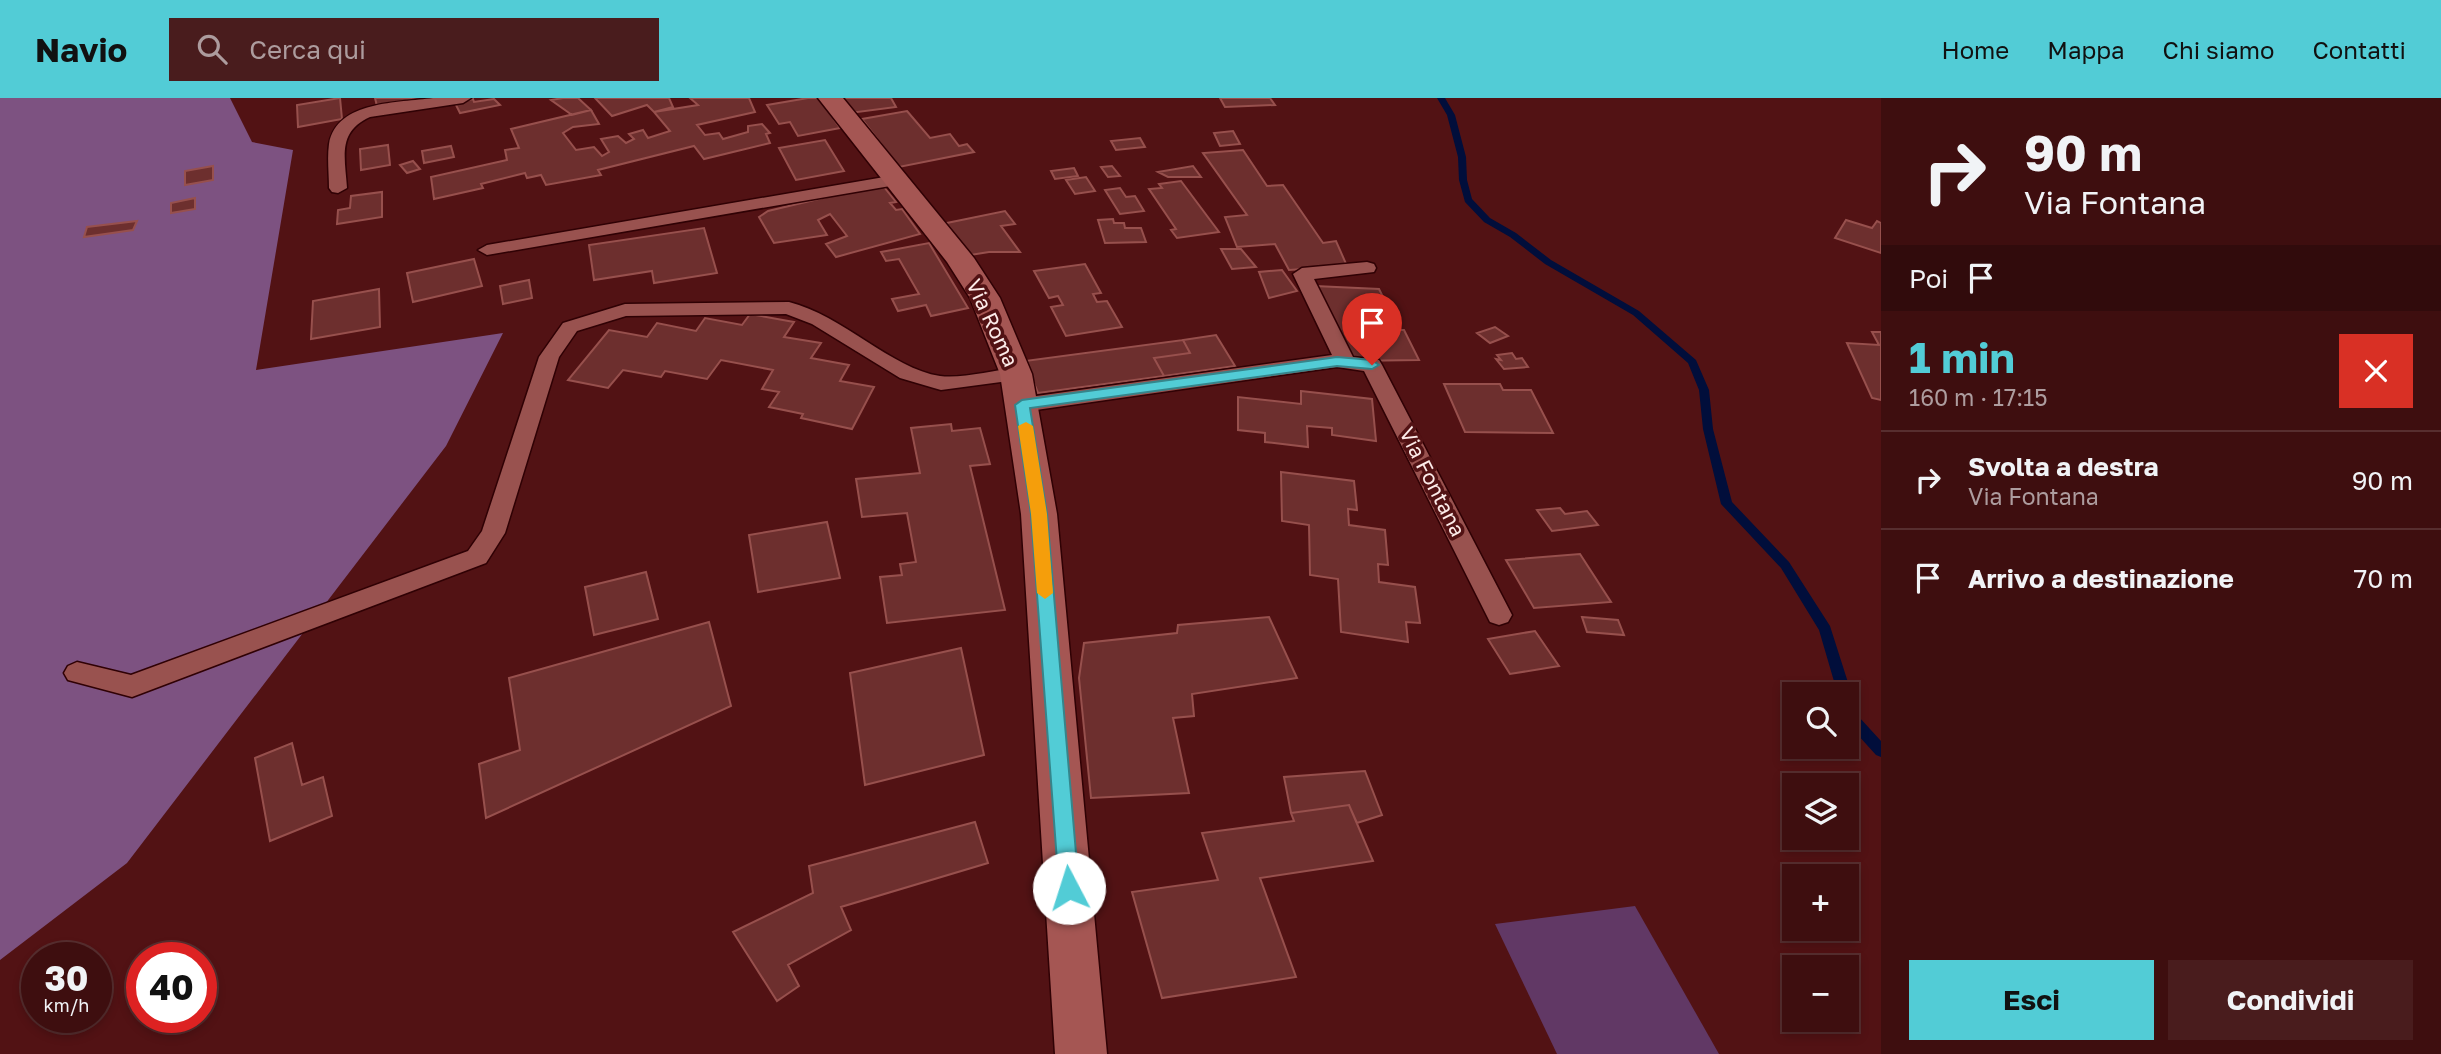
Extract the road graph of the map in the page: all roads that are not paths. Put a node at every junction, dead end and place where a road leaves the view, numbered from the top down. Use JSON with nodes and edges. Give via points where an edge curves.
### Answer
{"nodes":[{"id":1,"x":464,"y":98,"type":"edge"},
{"id":2,"x":830,"y":98,"type":"edge"},
{"id":3,"x":896,"y":180,"type":"junction"},
{"id":4,"x":338,"y":188,"type":"dead end"},
{"id":5,"x":487,"y":250,"type":"dead end"},
{"id":6,"x":1367,"y":268,"type":"dead end"},
{"id":7,"x":1346,"y":362,"type":"junction"},
{"id":8,"x":1019,"y":389,"type":"junction"},
{"id":9,"x":1499,"y":615,"type":"dead end"},
{"id":10,"x":76,"y":673,"type":"dead end"},
{"id":11,"x":1081,"y":1054,"type":"edge"}],
"edges":[{"from":1,"to":4,"type":"lane","via":[[350,118],[337,136]]},
{"from":2,"to":3,"type":"street","name":"Via Roma"},
{"from":3,"to":5,"type":"lane"},
{"from":3,"to":8,"type":"street","name":"Via Roma","via":[[985,298]]},
{"from":6,"to":7,"type":"lane","via":[[1302,274]]},
{"from":7,"to":8,"type":"lane","name":"Via Fontana"},
{"from":7,"to":9,"type":"lane","name":"Via Fontana","via":[[1372,365]]},
{"from":8,"to":10,"type":"lane","name":"Via Fontana","via":[[941,383],[907,373],[819,320],[789,308],[625,310],[570,327],[549,357],[493,533],[477,557],[132,685]]},
{"from":8,"to":11,"type":"street","name":"Via Roma","via":[[1039,514]]}]}
